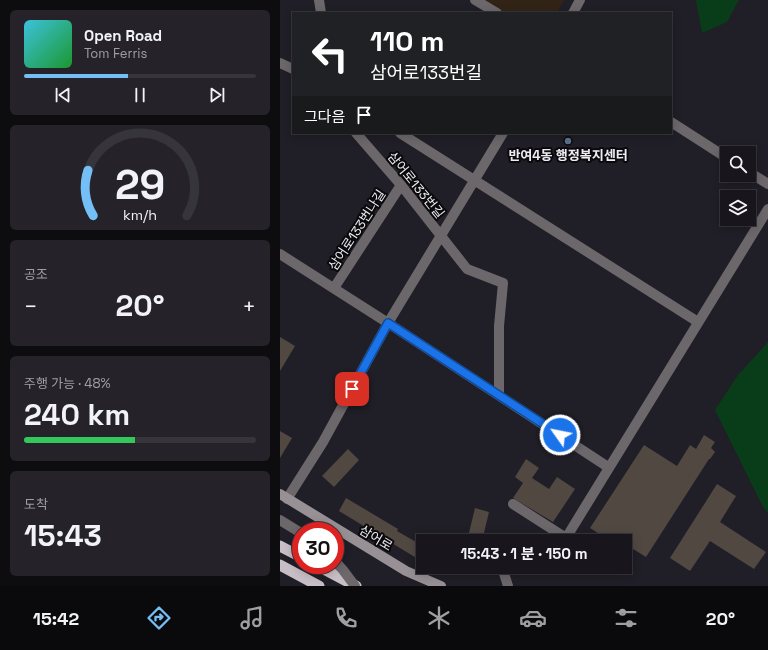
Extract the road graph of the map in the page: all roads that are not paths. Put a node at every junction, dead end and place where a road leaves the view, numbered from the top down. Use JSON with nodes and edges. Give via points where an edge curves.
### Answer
{"nodes":[{"id":1,"x":319,"y":0,"type":"edge"},
{"id":2,"x":475,"y":0,"type":"edge"},
{"id":3,"x":580,"y":0,"type":"edge"},
{"id":4,"x":320,"y":12,"type":"edge"},
{"id":5,"x":495,"y":12,"type":"edge"},
{"id":6,"x":574,"y":12,"type":"edge"},
{"id":7,"x":280,"y":63,"type":"edge"},
{"id":8,"x":292,"y":69,"type":"edge"},
{"id":9,"x":672,"y":123,"type":"edge"},
{"id":10,"x":357,"y":134,"type":"edge"},
{"id":11,"x":402,"y":134,"type":"edge"},
{"id":12,"x":502,"y":134,"type":"edge"},
{"id":13,"x":720,"y":154,"type":"edge"},
{"id":14,"x":756,"y":176,"type":"edge"},
{"id":15,"x":474,"y":180,"type":"junction"},
{"id":16,"x":768,"y":184,"type":"edge"},
{"id":17,"x":401,"y":185,"type":"junction"},
{"id":18,"x":768,"y":209,"type":"edge"},
{"id":19,"x":441,"y":236,"type":"junction"},
{"id":20,"x":280,"y":254,"type":"edge"},
{"id":21,"x":334,"y":288,"type":"junction"},
{"id":22,"x":698,"y":322,"type":"junction"},
{"id":23,"x":388,"y":323,"type":"junction"},
{"id":24,"x":499,"y":395,"type":"junction"},
{"id":25,"x":608,"y":467,"type":"junction"},
{"id":26,"x":284,"y":497,"type":"edge"},
{"id":27,"x":512,"y":504,"type":"dead end"},
{"id":28,"x":280,"y":520,"type":"edge"},
{"id":29,"x":292,"y":527,"type":"edge"},
{"id":30,"x":560,"y":534,"type":"edge"},
{"id":31,"x":568,"y":534,"type":"edge"},
{"id":32,"x":280,"y":546,"type":"edge"},
{"id":33,"x":292,"y":552,"type":"edge"},
{"id":34,"x":280,"y":565,"type":"edge"},
{"id":35,"x":344,"y":571,"type":"edge"},
{"id":36,"x":333,"y":574,"type":"edge"},
{"id":37,"x":504,"y":574,"type":"edge"},
{"id":38,"x":319,"y":586,"type":"edge"},
{"id":39,"x":355,"y":586,"type":"edge"},
{"id":40,"x":441,"y":586,"type":"edge"},
{"id":41,"x":508,"y":586,"type":"edge"}],
"edges":[{"from":1,"to":4,"type":"street"},
{"from":2,"to":5,"type":"street"},
{"from":3,"to":6,"type":"street"},
{"from":7,"to":8,"type":"street"},
{"from":9,"to":13,"type":"street"},
{"from":10,"to":17,"type":"street","name":"삼어로133번길"},
{"from":11,"to":15,"type":"street"},
{"from":12,"to":15,"type":"street","name":"삼어로133번길"},
{"from":14,"to":16,"type":"street"},
{"from":15,"to":19,"type":"street","name":"삼어로133번길"},
{"from":15,"to":22,"type":"street"},
{"from":17,"to":19,"type":"street","name":"삼어로133번길"},
{"from":17,"to":21,"type":"street","name":"삼어로133번나길"},
{"from":18,"to":22,"type":"street"},
{"from":19,"to":23,"type":"street","name":"삼어로133번길"},
{"from":19,"to":24,"type":"street","via":[[467,269],[504,283],[499,326]]},
{"from":20,"to":21,"type":"street"},
{"from":21,"to":23,"type":"street"},
{"from":22,"to":25,"type":"street"},
{"from":23,"to":24,"type":"street"},
{"from":23,"to":26,"type":"street","name":"삼어로133번길","via":[[323,442]]},
{"from":24,"to":25,"type":"street"},
{"from":25,"to":31,"type":"street"},
{"from":26,"to":40,"type":"main road","name":"삼어로","via":[[406,571]]},
{"from":27,"to":30,"type":"street"},
{"from":28,"to":29,"type":"street"},
{"from":32,"to":33,"type":"highway"},
{"from":34,"to":38,"type":"highway"},
{"from":35,"to":39,"type":"street","bridge":true},
{"from":36,"to":39,"type":"highway"},
{"from":37,"to":41,"type":"street"}]}
